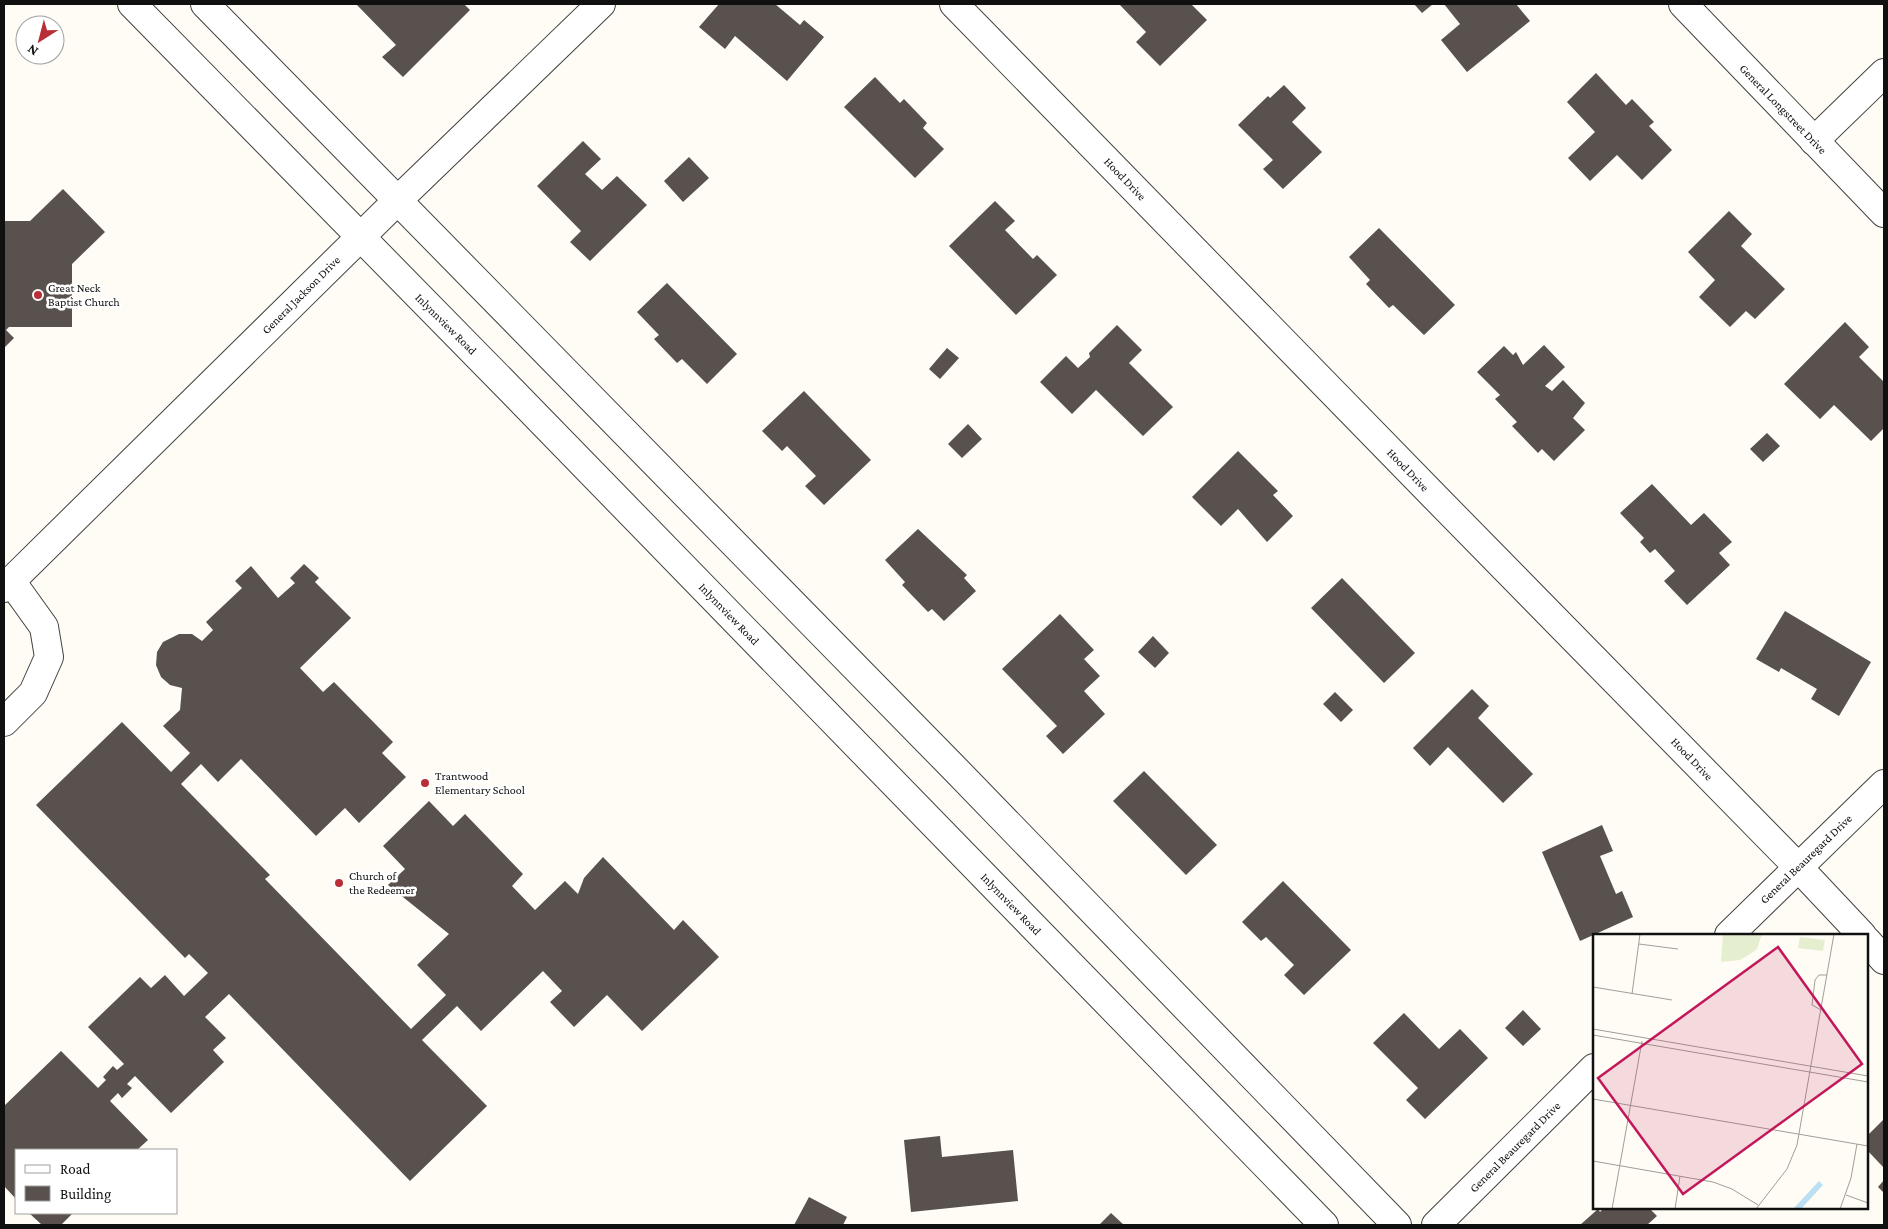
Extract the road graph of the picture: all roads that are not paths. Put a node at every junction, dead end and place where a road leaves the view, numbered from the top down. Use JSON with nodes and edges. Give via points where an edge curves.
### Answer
{"nodes":[{"id":1,"x":132,"y":4,"type":"edge"},
{"id":2,"x":205,"y":4,"type":"edge"},
{"id":3,"x":601,"y":4,"type":"edge"},
{"id":4,"x":954,"y":4,"type":"edge"},
{"id":5,"x":1683,"y":4,"type":"edge"},
{"id":6,"x":1884,"y":72,"type":"edge"},
{"id":7,"x":1814,"y":141,"type":"junction"},
{"id":8,"x":398,"y":200,"type":"junction"},
{"id":9,"x":1884,"y":213,"type":"edge"},
{"id":10,"x":360,"y":237,"type":"junction"},
{"id":11,"x":8,"y":584,"type":"edge"},
{"id":12,"x":4,"y":722,"type":"edge"},
{"id":13,"x":1884,"y":784,"type":"edge"},
{"id":14,"x":1798,"y":867,"type":"junction"},
{"id":15,"x":1729,"y":934,"type":"edge"},
{"id":16,"x":1861,"y":934,"type":"edge"},
{"id":17,"x":1868,"y":942,"type":"edge"},
{"id":18,"x":1884,"y":960,"type":"edge"},
{"id":19,"x":1593,"y":1069,"type":"edge"},
{"id":20,"x":1324,"y":1225,"type":"edge"},
{"id":21,"x":1397,"y":1225,"type":"edge"},
{"id":22,"x":1436,"y":1225,"type":"edge"}],
"edges":[{"from":1,"to":10,"type":"street","name":"Inlynnview Road"},
{"from":2,"to":8,"type":"street"},
{"from":3,"to":8,"type":"street","name":"General Jackson Drive"},
{"from":4,"to":14,"type":"street","name":"Hood Drive"},
{"from":5,"to":7,"type":"street","name":"General Longstreet Drive"},
{"from":6,"to":7,"type":"street"},
{"from":7,"to":9,"type":"street","name":"General Longstreet Drive"},
{"from":8,"to":10,"type":"street","name":"General Jackson Drive"},
{"from":8,"to":21,"type":"street"},
{"from":10,"to":11,"type":"street","name":"General Jackson Drive"},
{"from":10,"to":20,"type":"street","name":"Inlynnview Road"},
{"from":11,"to":12,"type":"street","via":[[44,627],[49,657],[33,693]]},
{"from":13,"to":14,"type":"street","name":"General Beauregard Drive"},
{"from":14,"to":15,"type":"street","name":"General Beauregard Drive"},
{"from":14,"to":16,"type":"street","name":"Hood Drive"},
{"from":17,"to":18,"type":"street"},
{"from":19,"to":22,"type":"street","name":"General Beauregard Drive"}]}
